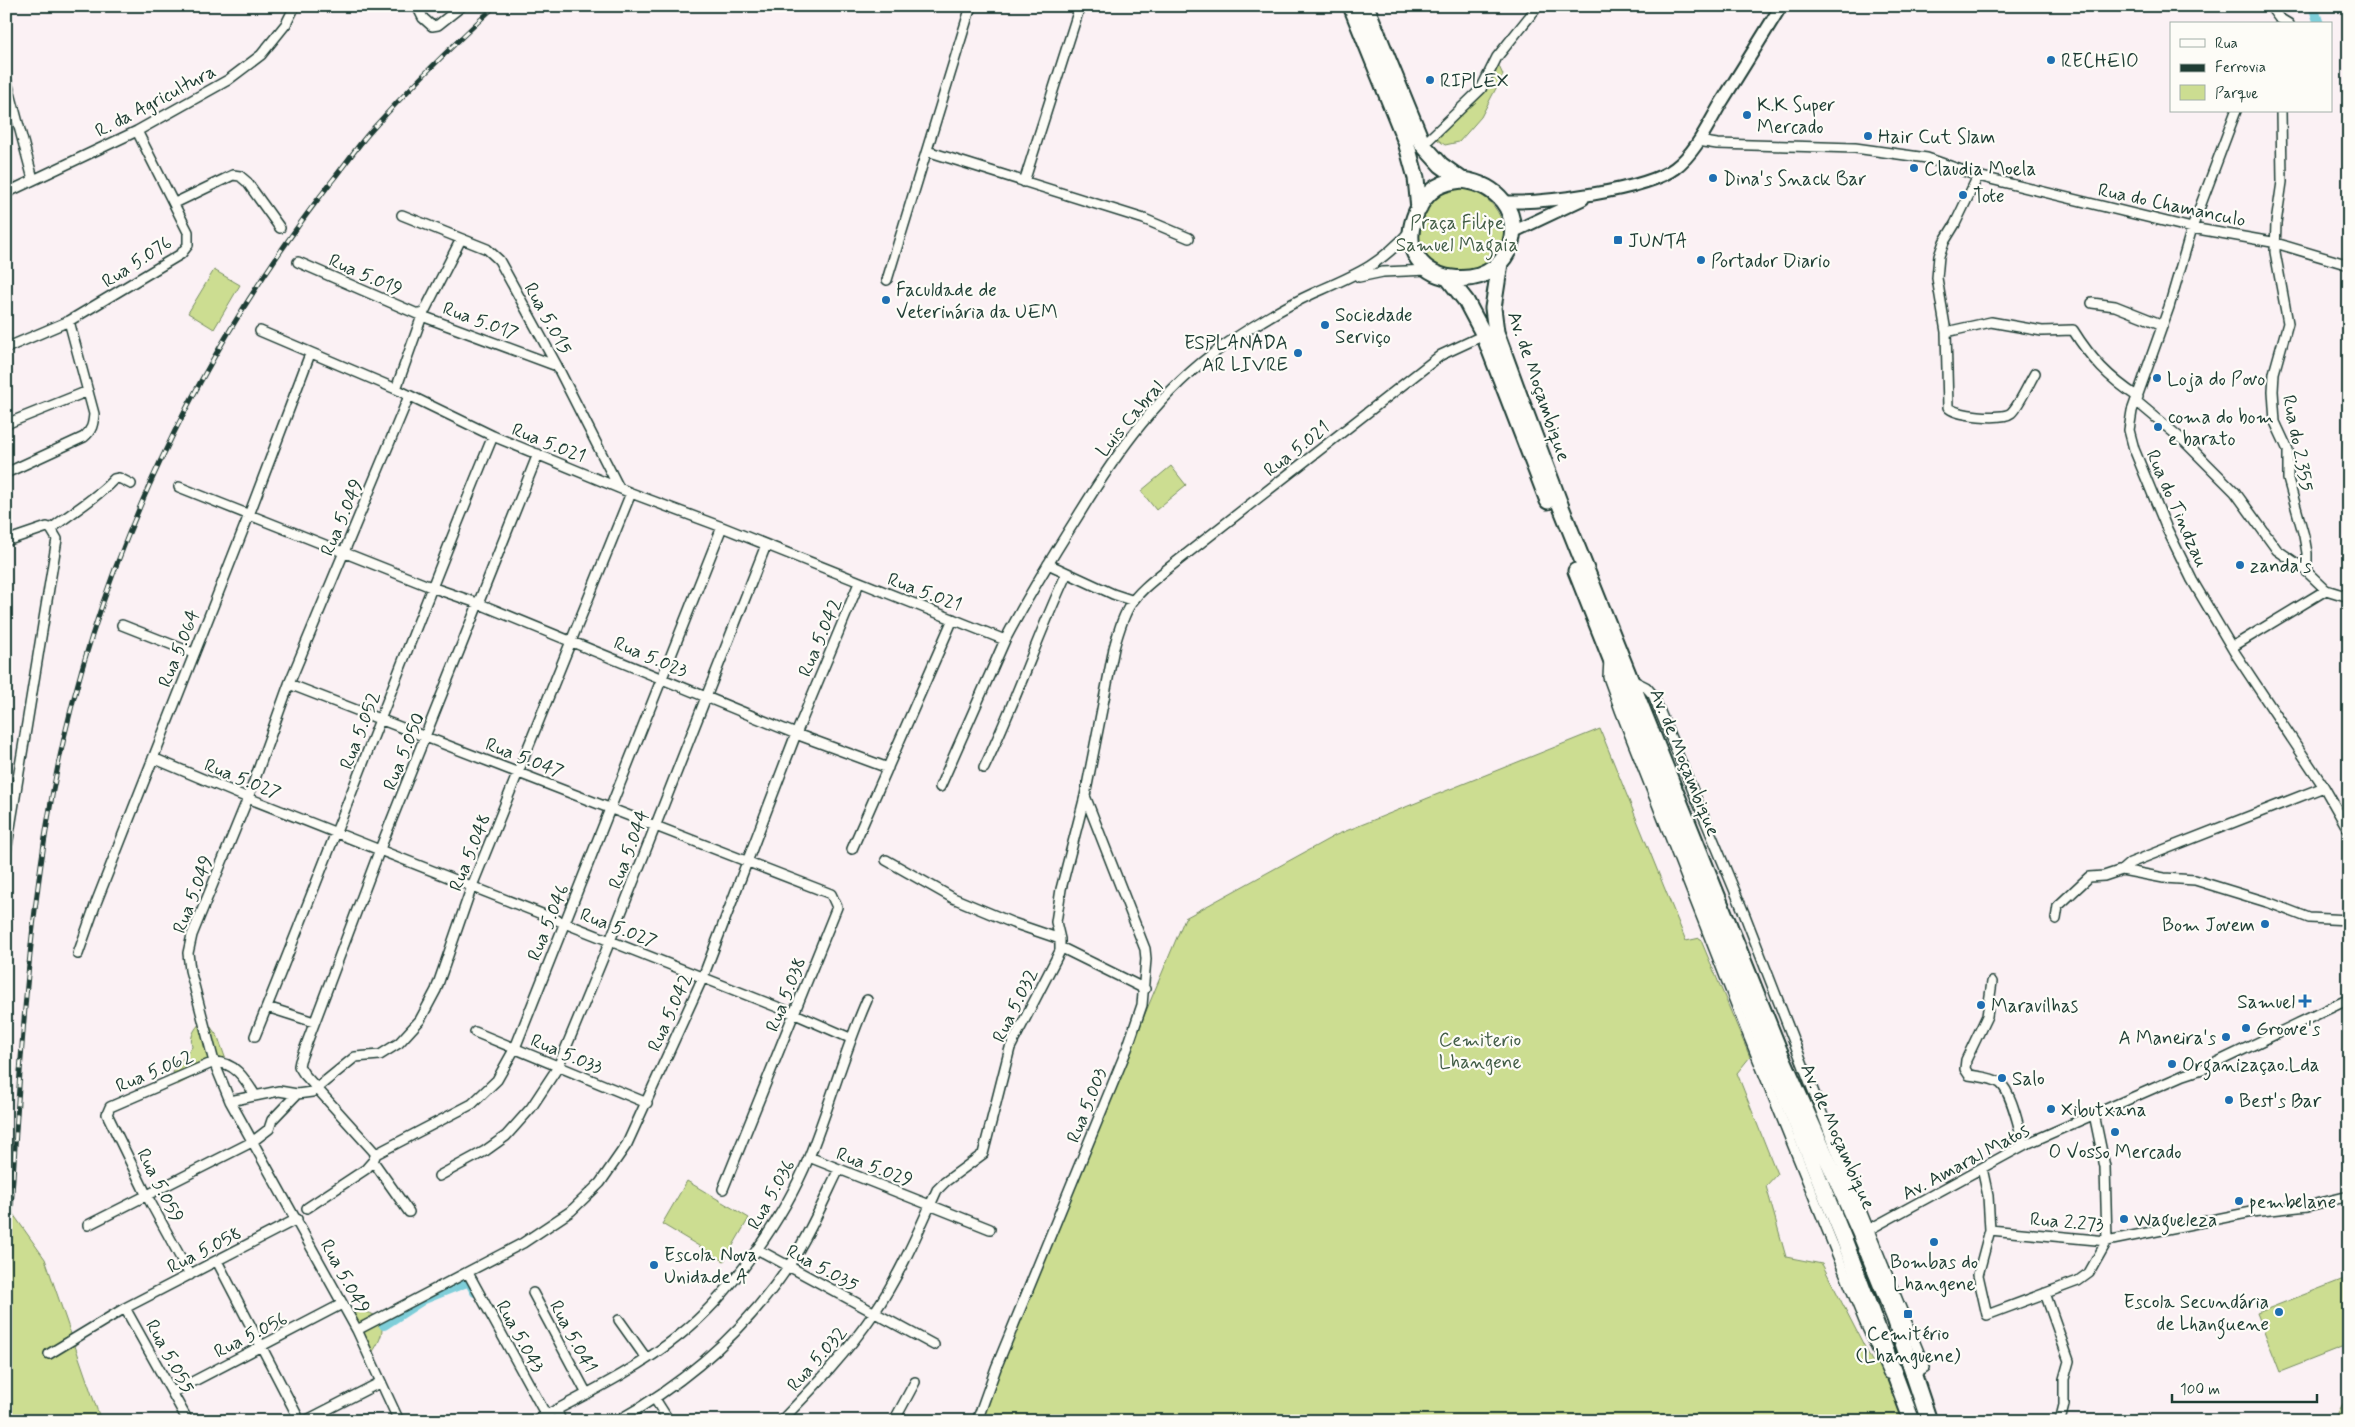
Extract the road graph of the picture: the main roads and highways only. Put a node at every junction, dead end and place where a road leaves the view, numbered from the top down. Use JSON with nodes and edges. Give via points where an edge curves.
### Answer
{"nodes":[{"id":1,"x":1351,"y":6,"type":"edge"},
{"id":2,"x":1366,"y":6,"type":"edge"},
{"id":3,"x":1462,"y":180,"type":"junction"},
{"id":4,"x":1419,"y":209,"type":"junction"},
{"id":5,"x":1500,"y":263,"type":"junction"},
{"id":6,"x":1448,"y":278,"type":"junction"},
{"id":7,"x":1912,"y":1421,"type":"edge"},
{"id":8,"x":1929,"y":1421,"type":"edge"}],
"edges":[{"from":1,"to":4,"type":"highway","via":[[1412,161]]},
{"from":2,"to":3,"type":"highway","via":[[1423,145]]},
{"from":3,"to":4,"type":"highway","via":[[1436,188]]},
{"from":3,"to":5,"type":"highway","via":[[1479,182],[1494,190],[1512,216],[1509,249]]},
{"from":4,"to":6,"type":"highway","via":[[1411,230],[1414,252],[1428,270]]},
{"from":5,"to":6,"type":"highway","via":[[1476,278]]},
{"from":5,"to":8,"type":"highway","name":"Av. de Moçambique","via":[[1493,308],[1496,332],[1560,506],[1779,1050],[1860,1233],[1895,1320]]},
{"from":6,"to":7,"type":"highway","name":"Av. de Moçambique","via":[[1466,301],[1484,335],[1855,1267]]}]}
